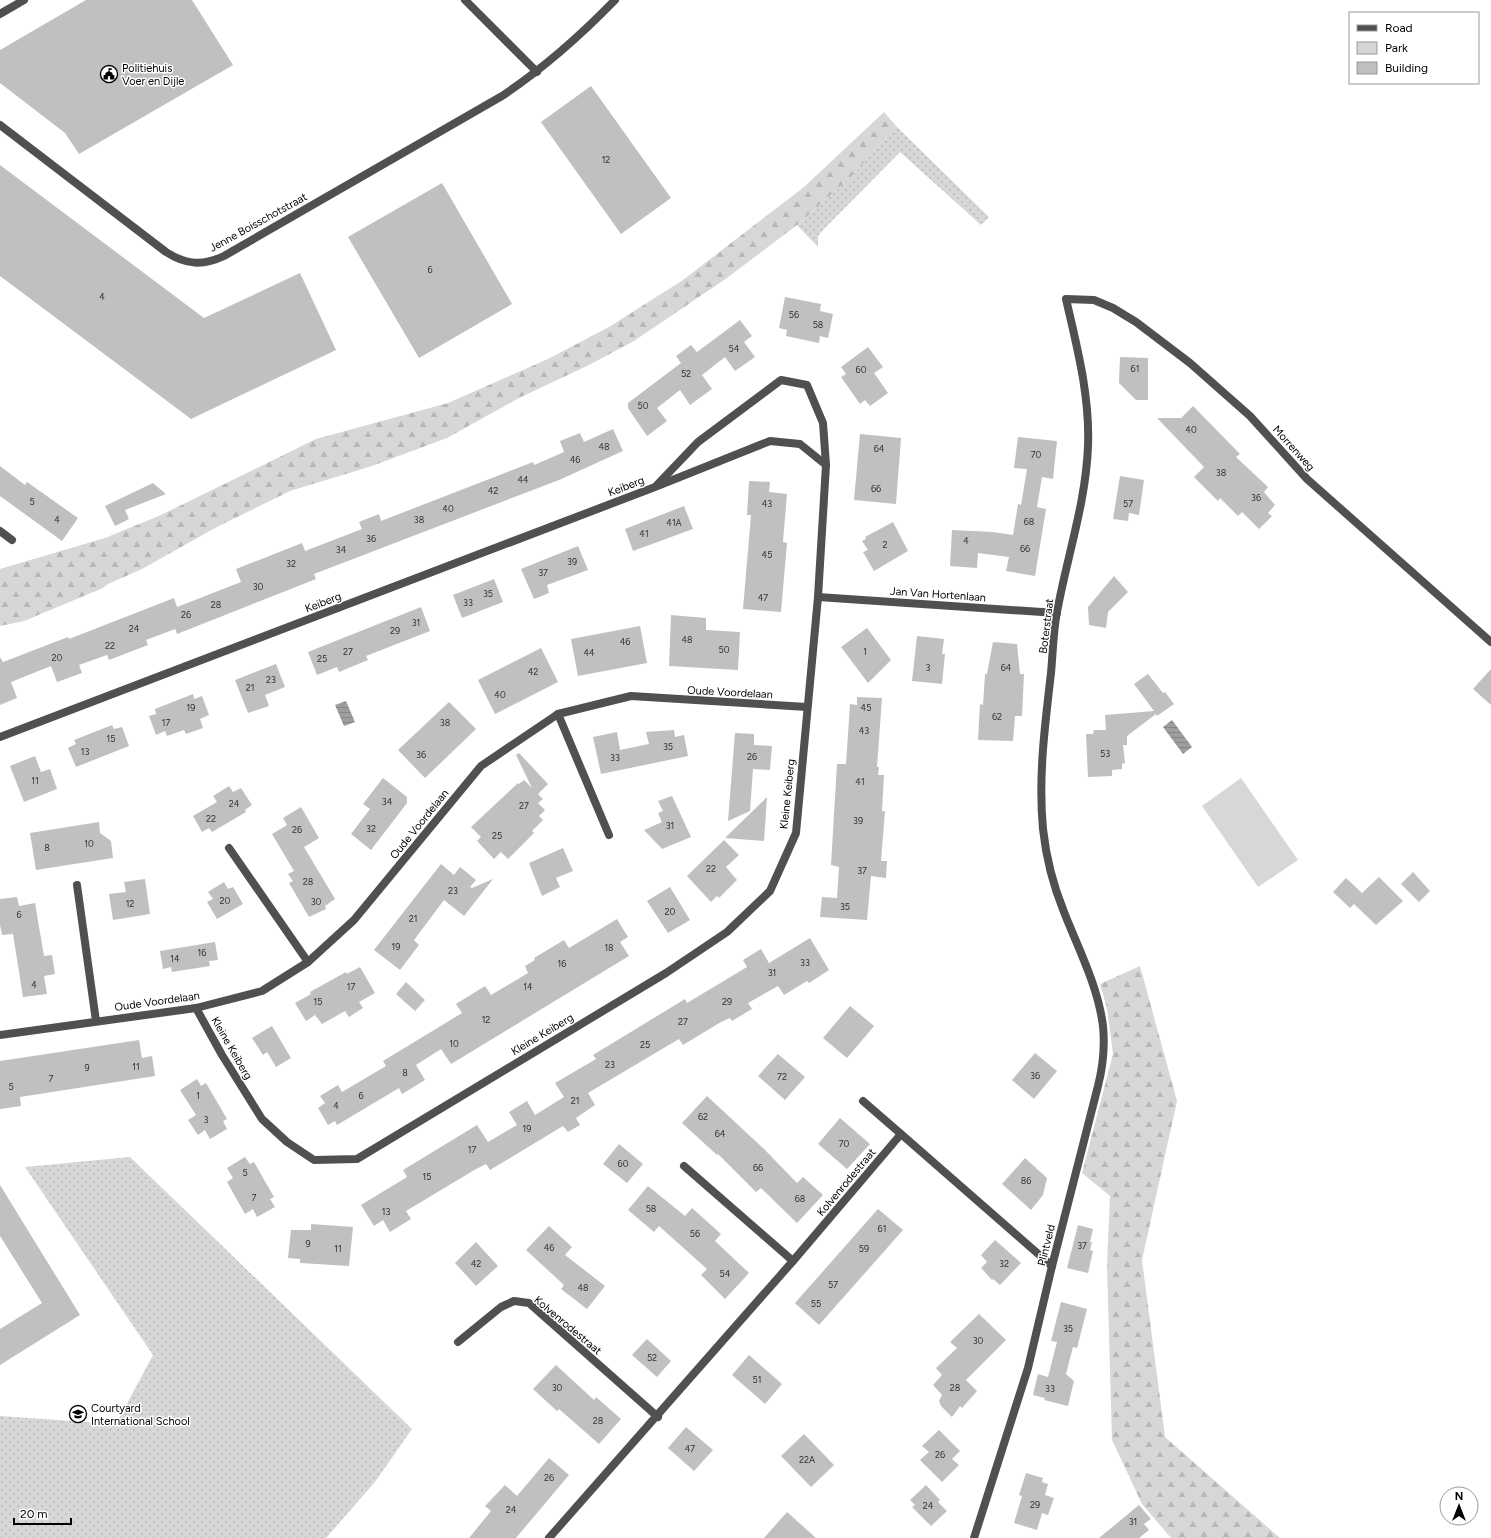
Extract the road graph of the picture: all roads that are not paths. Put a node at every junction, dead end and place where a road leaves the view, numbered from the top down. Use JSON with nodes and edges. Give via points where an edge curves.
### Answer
{"nodes":[{"id":1,"x":24,"y":0,"type":"edge"},
{"id":2,"x":465,"y":0,"type":"edge"},
{"id":3,"x":615,"y":0,"type":"edge"},
{"id":4,"x":0,"y":14,"type":"edge"},
{"id":5,"x":536,"y":72,"type":"junction"},
{"id":6,"x":0,"y":125,"type":"edge"},
{"id":7,"x":1066,"y":299,"type":"joint"},
{"id":8,"x":826,"y":465,"type":"junction"},
{"id":9,"x":655,"y":487,"type":"junction"},
{"id":10,"x":0,"y":531,"type":"edge"},
{"id":11,"x":12,"y":540,"type":"dead end"},
{"id":12,"x":818,"y":597,"type":"junction"},
{"id":13,"x":1057,"y":613,"type":"junction"},
{"id":14,"x":1491,"y":642,"type":"edge"},
{"id":15,"x":807,"y":707,"type":"junction"},
{"id":16,"x":558,"y":714,"type":"junction"},
{"id":17,"x":0,"y":737,"type":"edge"},
{"id":18,"x":609,"y":835,"type":"dead end"},
{"id":19,"x":229,"y":848,"type":"dead end"},
{"id":20,"x":78,"y":886,"type":"dead end"},
{"id":21,"x":1082,"y":955,"type":"joint"},
{"id":22,"x":308,"y":962,"type":"junction"},
{"id":23,"x":196,"y":1008,"type":"junction"},
{"id":24,"x":96,"y":1021,"type":"junction"},
{"id":25,"x":0,"y":1035,"type":"edge"},
{"id":26,"x":863,"y":1101,"type":"dead end"},
{"id":27,"x":901,"y":1134,"type":"junction"},
{"id":28,"x":684,"y":1166,"type":"dead end"},
{"id":29,"x":793,"y":1261,"type":"junction"},
{"id":30,"x":1052,"y":1266,"type":"junction"},
{"id":31,"x":458,"y":1342,"type":"dead end"},
{"id":32,"x":658,"y":1416,"type":"junction"},
{"id":33,"x":550,"y":1538,"type":"edge"},
{"id":34,"x":974,"y":1538,"type":"edge"}],
"edges":[{"from":1,"to":4,"type":"street"},
{"from":2,"to":5,"type":"street"},
{"from":3,"to":5,"type":"street","name":"Jenne Boisschotstraat","via":[[584,32]]},
{"from":5,"to":6,"type":"street","name":"Jenne Boisschotstraat","via":[[480,109],[231,252],[197,264],[182,261],[166,252]]},
{"from":7,"to":13,"type":"street","name":"Boterstraat","via":[[1084,383],[1088,448],[1086,473]]},
{"from":7,"to":14,"type":"street","name":"Morrenweg","via":[[1094,300],[1113,308],[1190,363],[1250,416],[1307,479]]},
{"from":8,"to":9,"type":"street","name":"Keiberg","via":[[800,444],[770,441]]},
{"from":8,"to":9,"type":"street","name":"Keiberg","via":[[824,423],[807,385],[781,380],[698,442]]},
{"from":8,"to":12,"type":"street","name":"Keiberg"},
{"from":9,"to":17,"type":"street","name":"Keiberg"},
{"from":10,"to":11,"type":"street"},
{"from":12,"to":13,"type":"street","name":"Jan Van Hortenlaan"},
{"from":12,"to":15,"type":"street","name":"Keiberg"},
{"from":13,"to":21,"type":"street","name":"Boterstraat","via":[[1041,772],[1043,829],[1052,878]]},
{"from":15,"to":16,"type":"street","name":"Oude Voordelaan","via":[[631,696]]},
{"from":15,"to":23,"type":"street","name":"Kleine Keiberg","via":[[796,833],[770,891],[728,932],[357,1159],[314,1160],[287,1142],[262,1119]]},
{"from":16,"to":18,"type":"street"},
{"from":16,"to":22,"type":"street","name":"Oude Voordelaan","via":[[481,766],[354,920]]},
{"from":19,"to":22,"type":"street"},
{"from":20,"to":24,"type":"street"},
{"from":21,"to":30,"type":"street","name":"Plintveld","via":[[1100,1010],[1103,1057],[1098,1086]]},
{"from":22,"to":23,"type":"street","name":"Oude Voordelaan","via":[[262,991]]},
{"from":23,"to":24,"type":"street","name":"Oude Voordelaan"},
{"from":24,"to":25,"type":"street","name":"Oude Voordelaan"},
{"from":26,"to":27,"type":"street"},
{"from":27,"to":29,"type":"street","name":"Kolvenrodestraat"},
{"from":27,"to":30,"type":"street"},
{"from":28,"to":29,"type":"street"},
{"from":29,"to":32,"type":"street","name":"Kolvenrodestraat"},
{"from":30,"to":34,"type":"street","name":"Plintveld","via":[[1026,1374]]},
{"from":31,"to":32,"type":"street","name":"Kolvenrodestraat","via":[[501,1307],[514,1302],[529,1303]]},
{"from":32,"to":33,"type":"street","name":"Kolvenrodestraat"}]}
